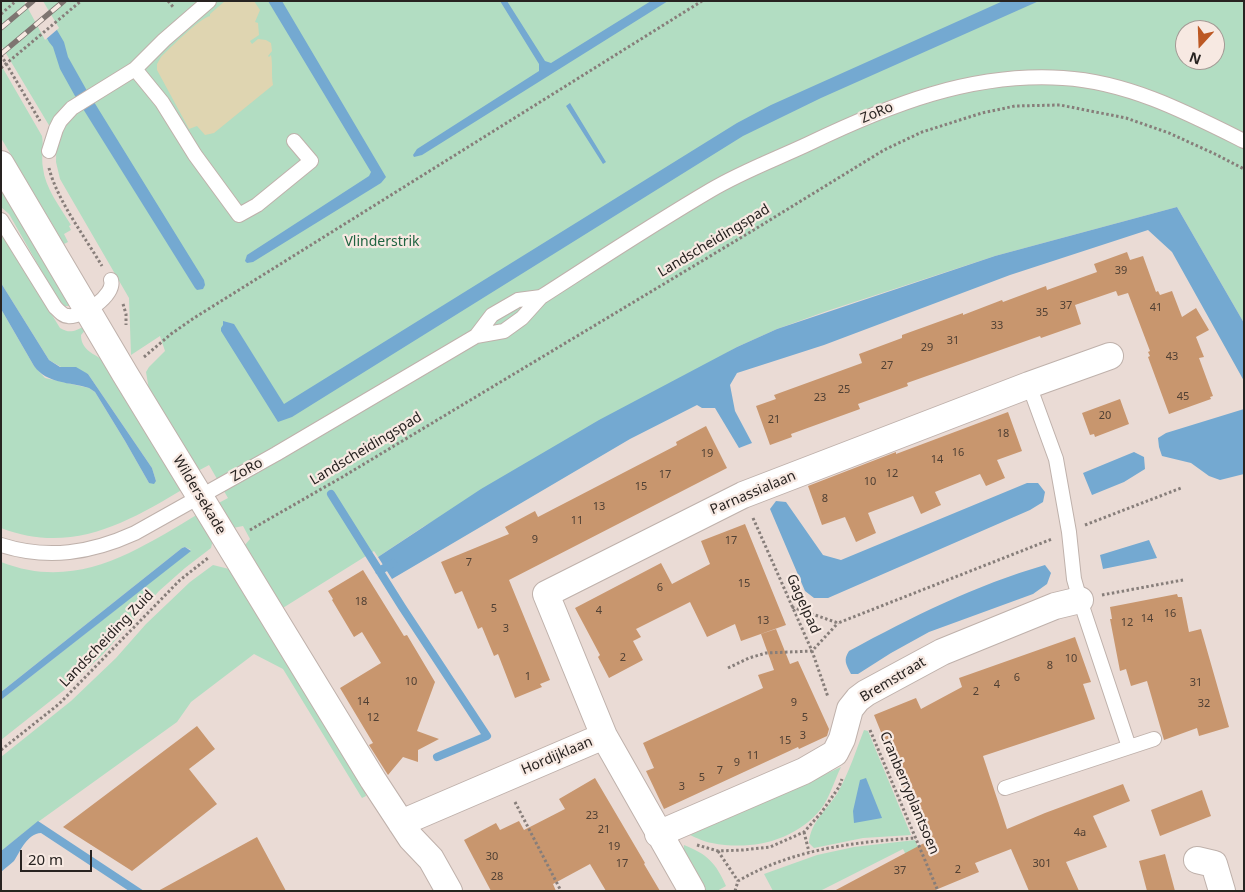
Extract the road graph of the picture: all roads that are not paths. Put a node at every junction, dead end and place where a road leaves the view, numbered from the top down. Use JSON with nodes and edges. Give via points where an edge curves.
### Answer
{"nodes":[{"id":1,"x":209,"y":1,"type":"edge"},
{"id":2,"x":134,"y":70,"type":"junction"},
{"id":3,"x":1244,"y":140,"type":"edge"},
{"id":4,"x":294,"y":141,"type":"dead end"},
{"id":5,"x":49,"y":151,"type":"road end"},
{"id":6,"x":1,"y":164,"type":"edge"},
{"id":7,"x":1,"y":220,"type":"edge"},
{"id":8,"x":112,"y":280,"type":"road end"},
{"id":9,"x":541,"y":297,"type":"junction"},
{"id":10,"x":88,"y":309,"type":"junction"},
{"id":11,"x":476,"y":336,"type":"junction"},
{"id":12,"x":1110,"y":356,"type":"dead end"},
{"id":13,"x":1028,"y":385,"type":"junction"},
{"id":14,"x":200,"y":496,"type":"junction"},
{"id":15,"x":1,"y":545,"type":"edge"},
{"id":16,"x":1080,"y":600,"type":"junction"},
{"id":17,"x":604,"y":736,"type":"junction"},
{"id":18,"x":1154,"y":739,"type":"dead end"},
{"id":19,"x":1129,"y":747,"type":"junction"},
{"id":20,"x":1005,"y":788,"type":"dead end"},
{"id":21,"x":401,"y":823,"type":"junction"},
{"id":22,"x":658,"y":834,"type":"junction"},
{"id":23,"x":1197,"y":860,"type":"dead end"},
{"id":24,"x":449,"y":891,"type":"edge"},
{"id":25,"x":692,"y":891,"type":"edge"},
{"id":26,"x":1222,"y":891,"type":"edge"}],
"edges":[{"from":1,"to":2,"type":"lane"},
{"from":2,"to":4,"type":"lane","via":[[162,102],[195,156],[239,215],[257,205],[311,162]]},
{"from":2,"to":5,"type":"lane","via":[[78,104],[60,121]]},
{"from":3,"to":9,"type":"lane","name":"ZoRo","via":[[1174,106],[1100,83],[1026,76],[942,90],[906,101],[830,133],[712,189]]},
{"from":6,"to":10,"type":"street","name":"Wildersekade"},
{"from":7,"to":10,"type":"lane","via":[[59,311],[72,316]]},
{"from":8,"to":10,"type":"lane","via":[[106,296]]},
{"from":9,"to":11,"type":"lane","name":"ZoRo","via":[[522,318],[504,331]]},
{"from":9,"to":11,"type":"lane","name":"ZoRo","via":[[518,300],[492,315]]},
{"from":10,"to":14,"type":"street","name":"Wildersekade"},
{"from":11,"to":14,"type":"lane","name":"ZoRo"},
{"from":12,"to":13,"type":"street","name":"Parnassialaan"},
{"from":13,"to":16,"type":"lane","via":[[1056,458]]},
{"from":13,"to":17,"type":"street","name":"Parnassialaan","via":[[743,494],[546,594]]},
{"from":14,"to":15,"type":"lane","name":"ZoRo","via":[[135,533],[89,550],[41,553]]},
{"from":14,"to":21,"type":"street","name":"Wildersekade"},
{"from":16,"to":19,"type":"lane"},
{"from":16,"to":22,"type":"street","name":"Bremstraat","via":[[1055,606],[942,652],[866,693],[850,709],[835,753],[804,771]]},
{"from":17,"to":21,"type":"street","name":"Hordijklaan"},
{"from":17,"to":22,"type":"street","name":"Hordijklaan"},
{"from":18,"to":19,"type":"lane"},
{"from":19,"to":20,"type":"lane"},
{"from":21,"to":24,"type":"street","name":"Wildersekade","via":[[431,859]]},
{"from":22,"to":25,"type":"street","name":"Hordijklaan"},
{"from":23,"to":26,"type":"street","via":[[1214,864]]}]}
